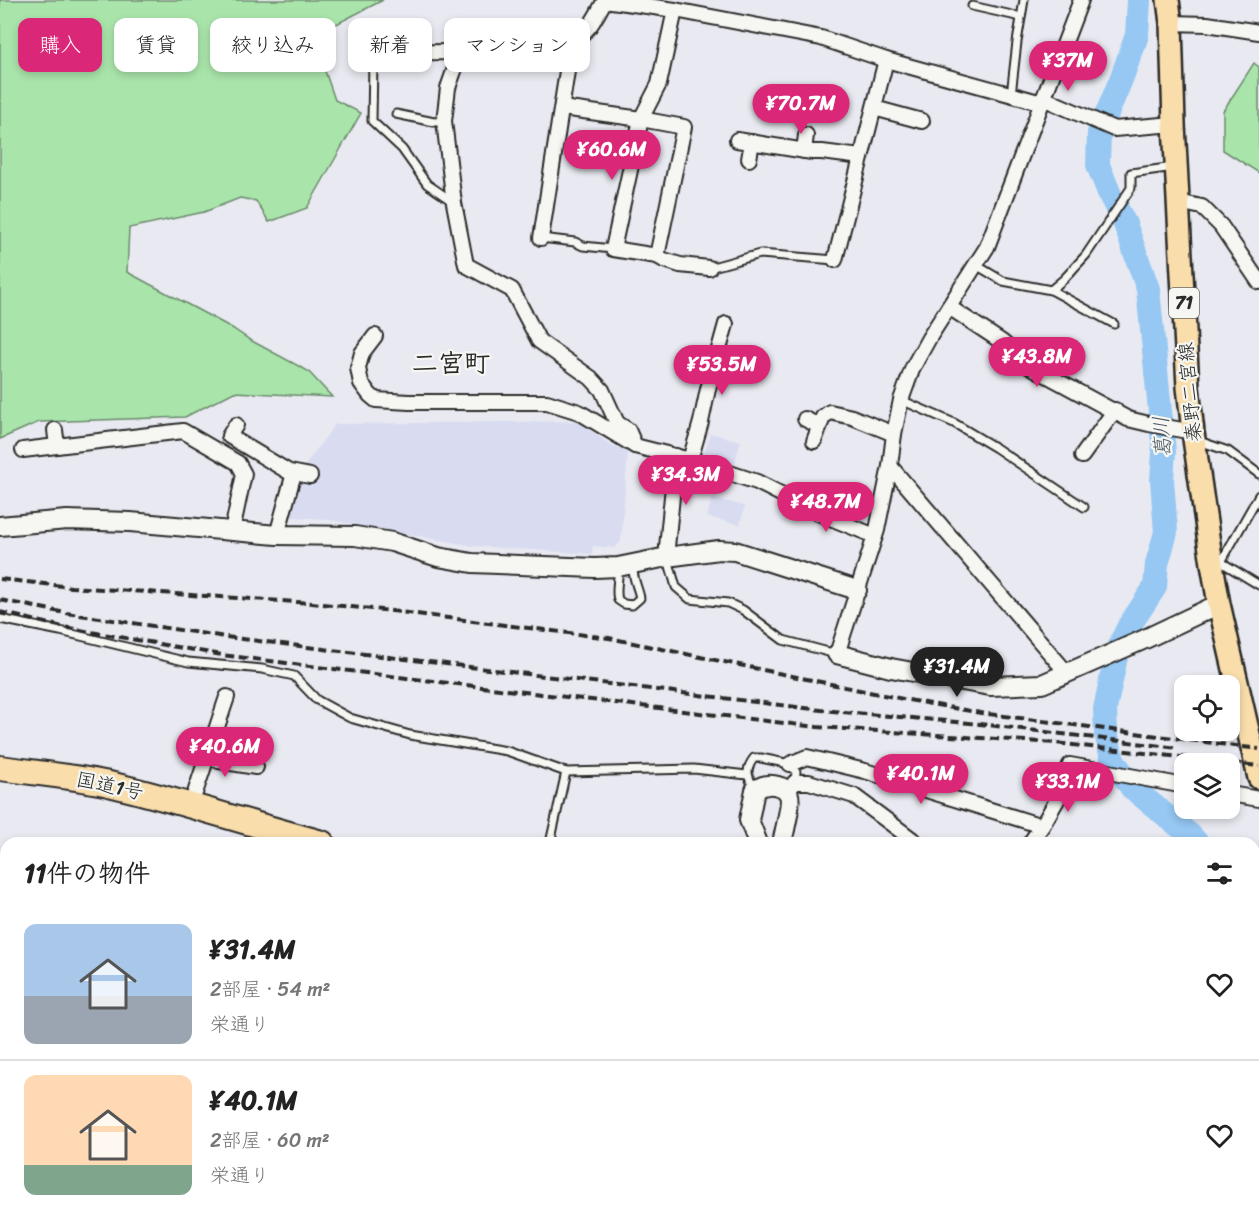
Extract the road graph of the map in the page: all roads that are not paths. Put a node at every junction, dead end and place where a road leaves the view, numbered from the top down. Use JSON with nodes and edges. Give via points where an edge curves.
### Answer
{"nodes":[{"id":1,"x":605,"y":0,"type":"edge"},
{"id":2,"x":1024,"y":0,"type":"edge"},
{"id":3,"x":1081,"y":0,"type":"edge"},
{"id":4,"x":1168,"y":0,"type":"edge"},
{"id":5,"x":676,"y":5,"type":"edge"},
{"id":6,"x":972,"y":6,"type":"dead end"},
{"id":7,"x":1021,"y":17,"type":"junction"},
{"id":8,"x":1171,"y":23,"type":"junction"},
{"id":9,"x":590,"y":26,"type":"edge"},
{"id":10,"x":1259,"y":32,"type":"edge"},
{"id":11,"x":886,"y":60,"type":"junction"},
{"id":12,"x":373,"y":72,"type":"edge"},
{"id":13,"x":454,"y":72,"type":"edge"},
{"id":14,"x":567,"y":72,"type":"edge"},
{"id":15,"x":1011,"y":95,"type":"junction"},
{"id":16,"x":1042,"y":101,"type":"junction"},
{"id":17,"x":562,"y":108,"type":"junction"},
{"id":18,"x":874,"y":108,"type":"junction"},
{"id":19,"x":396,"y":114,"type":"dead end"},
{"id":20,"x":641,"y":119,"type":"junction"},
{"id":21,"x":444,"y":121,"type":"junction"},
{"id":22,"x":922,"y":121,"type":"dead end"},
{"id":23,"x":1174,"y":124,"type":"junction"},
{"id":24,"x":806,"y":135,"type":"dead end"},
{"id":25,"x":737,"y":140,"type":"dead end"},
{"id":26,"x":752,"y":142,"type":"junction"},
{"id":27,"x":804,"y":151,"type":"junction"},
{"id":28,"x":861,"y":157,"type":"junction"},
{"id":29,"x":749,"y":159,"type":"dead end"},
{"id":30,"x":1177,"y":166,"type":"junction"},
{"id":31,"x":1178,"y":202,"type":"junction"},
{"id":32,"x":454,"y":203,"type":"junction"},
{"id":33,"x":541,"y":238,"type":"joint"},
{"id":34,"x":613,"y":249,"type":"junction"},
{"id":35,"x":657,"y":256,"type":"junction"},
{"id":36,"x":835,"y":260,"type":"joint"},
{"id":37,"x":976,"y":265,"type":"junction"},
{"id":38,"x":709,"y":268,"type":"joint"},
{"id":39,"x":1259,"y":282,"type":"edge"},
{"id":40,"x":1051,"y":290,"type":"junction"},
{"id":41,"x":949,"y":307,"type":"junction"},
{"id":42,"x":726,"y":324,"type":"dead end"},
{"id":43,"x":1114,"y":324,"type":"dead end"},
{"id":44,"x":375,"y":336,"type":"dead end"},
{"id":45,"x":901,"y":400,"type":"junction"},
{"id":46,"x":1115,"y":410,"type":"junction"},
{"id":47,"x":805,"y":419,"type":"dead end"},
{"id":48,"x":236,"y":424,"type":"dead end"},
{"id":49,"x":819,"y":426,"type":"junction"},
{"id":50,"x":55,"y":430,"type":"dead end"},
{"id":51,"x":894,"y":434,"type":"junction"},
{"id":52,"x":1189,"y":434,"type":"junction"},
{"id":53,"x":814,"y":441,"type":"dead end"},
{"id":54,"x":57,"y":446,"type":"junction"},
{"id":55,"x":635,"y":446,"type":"junction"},
{"id":56,"x":23,"y":450,"type":"dead end"},
{"id":57,"x":676,"y":456,"type":"junction"},
{"id":58,"x":1083,"y":456,"type":"dead end"},
{"id":59,"x":690,"y":460,"type":"junction"},
{"id":60,"x":890,"y":466,"type":"junction"},
{"id":61,"x":294,"y":473,"type":"junction"},
{"id":62,"x":1259,"y":474,"type":"edge"},
{"id":63,"x":310,"y":476,"type":"dead end"},
{"id":64,"x":1259,"y":495,"type":"edge"},
{"id":65,"x":1084,"y":507,"type":"dead end"},
{"id":66,"x":0,"y":526,"type":"edge"},
{"id":67,"x":232,"y":531,"type":"junction"},
{"id":68,"x":277,"y":535,"type":"junction"},
{"id":69,"x":875,"y":536,"type":"junction"},
{"id":70,"x":668,"y":556,"type":"junction"},
{"id":71,"x":1217,"y":563,"type":"junction"},
{"id":72,"x":625,"y":566,"type":"junction"},
{"id":73,"x":1259,"y":585,"type":"edge"},
{"id":74,"x":857,"y":590,"type":"junction"},
{"id":75,"x":1219,"y":604,"type":"junction"},
{"id":76,"x":0,"y":619,"type":"edge"},
{"id":77,"x":837,"y":654,"type":"junction"},
{"id":78,"x":1070,"y":671,"type":"junction"},
{"id":79,"x":227,"y":697,"type":"dead end"},
{"id":80,"x":208,"y":754,"type":"junction"},
{"id":81,"x":790,"y":764,"type":"junction"},
{"id":82,"x":256,"y":766,"type":"dead end"},
{"id":83,"x":0,"y":768,"type":"edge"},
{"id":84,"x":566,"y":772,"type":"junction"},
{"id":85,"x":1259,"y":778,"type":"edge"},
{"id":86,"x":751,"y":782,"type":"junction"},
{"id":87,"x":1174,"y":784,"type":"edge"},
{"id":88,"x":792,"y":786,"type":"junction"},
{"id":89,"x":1240,"y":796,"type":"edge"},
{"id":90,"x":1259,"y":800,"type":"edge"},
{"id":91,"x":191,"y":805,"type":"junction"},
{"id":92,"x":1042,"y":826,"type":"junction"},
{"id":93,"x":301,"y":837,"type":"edge"},
{"id":94,"x":551,"y":837,"type":"edge"},
{"id":95,"x":757,"y":837,"type":"edge"},
{"id":96,"x":783,"y":837,"type":"edge"},
{"id":97,"x":908,"y":837,"type":"edge"},
{"id":98,"x":1034,"y":837,"type":"edge"}],
"edges":[{"from":1,"to":5,"type":"street"},
{"from":1,"to":9,"type":"street"},
{"from":2,"to":7,"type":"lane"},
{"from":3,"to":16,"type":"street"},
{"from":4,"to":8,"type":"main road","name":"秦野二宮線","number":"71"},
{"from":5,"to":11,"type":"street","via":[[821,38]]},
{"from":5,"to":20,"type":"street","via":[[659,84]]},
{"from":6,"to":7,"type":"lane"},
{"from":7,"to":15,"type":"lane"},
{"from":8,"to":10,"type":"street"},
{"from":8,"to":23,"type":"main road","name":"秦野二宮線","number":"71"},
{"from":11,"to":15,"type":"street"},
{"from":11,"to":18,"type":"street"},
{"from":12,"to":32,"type":"lane","via":[[372,121],[402,149],[427,184]]},
{"from":13,"to":21,"type":"street"},
{"from":14,"to":17,"type":"street"},
{"from":15,"to":16,"type":"street"},
{"from":16,"to":23,"type":"street","via":[[1114,129]]},
{"from":16,"to":37,"type":"street","via":[[987,247]]},
{"from":17,"to":20,"type":"street"},
{"from":17,"to":33,"type":"street"},
{"from":18,"to":22,"type":"street"},
{"from":18,"to":28,"type":"street"},
{"from":19,"to":21,"type":"lane"},
{"from":20,"to":34,"type":"street"},
{"from":20,"to":35,"type":"street","via":[[684,127]]},
{"from":21,"to":32,"type":"street"},
{"from":23,"to":30,"type":"main road","name":"秦野二宮線","number":"71"},
{"from":24,"to":27,"type":"street"},
{"from":25,"to":26,"type":"street"},
{"from":26,"to":27,"type":"street"},
{"from":26,"to":29,"type":"street"},
{"from":27,"to":28,"type":"street"},
{"from":28,"to":36,"type":"street"},
{"from":30,"to":31,"type":"main road","name":"秦野二宮線","number":"71"},
{"from":30,"to":40,"type":"lane","via":[[1131,172],[1131,188],[1086,255]]},
{"from":31,"to":39,"type":"street","via":[[1202,207],[1221,226]]},
{"from":31,"to":52,"type":"main road","name":"秦野二宮線","number":"71"},
{"from":32,"to":55,"type":"street","via":[[466,265],[512,290],[539,341],[602,390],[617,423],[628,430]]},
{"from":33,"to":34,"type":"lane"},
{"from":34,"to":35,"type":"street"},
{"from":35,"to":38,"type":"street","via":[[680,265]]},
{"from":36,"to":38,"type":"lane","via":[[760,254]]},
{"from":37,"to":40,"type":"lane","via":[[1003,281]]},
{"from":37,"to":41,"type":"street"},
{"from":40,"to":43,"type":"lane"},
{"from":41,"to":45,"type":"street","via":[[913,367]]},
{"from":41,"to":46,"type":"street","via":[[1002,342],[1028,365]]},
{"from":42,"to":59,"type":"street"},
{"from":44,"to":55,"type":"street","via":[[362,353],[358,368],[361,383],[376,400],[547,402],[579,412]]},
{"from":45,"to":51,"type":"street"},
{"from":45,"to":65,"type":"lane","via":[[954,423]]},
{"from":46,"to":52,"type":"street","via":[[1128,418]]},
{"from":46,"to":58,"type":"street"},
{"from":47,"to":49,"type":"street"},
{"from":48,"to":61,"type":"street","via":[[229,436]]},
{"from":49,"to":51,"type":"street","via":[[830,412]]},
{"from":49,"to":53,"type":"street"},
{"from":50,"to":54,"type":"street"},
{"from":51,"to":60,"type":"street"},
{"from":52,"to":62,"type":"lane","via":[[1228,451]]},
{"from":52,"to":71,"type":"main road","name":"秦野二宮線","number":"71"},
{"from":54,"to":56,"type":"street"},
{"from":54,"to":67,"type":"street","via":[[183,431],[238,464],[244,474]]},
{"from":55,"to":57,"type":"street"},
{"from":57,"to":59,"type":"street"},
{"from":57,"to":70,"type":"street"},
{"from":59,"to":69,"type":"street","via":[[757,482]]},
{"from":60,"to":69,"type":"street"},
{"from":60,"to":78,"type":"street"},
{"from":61,"to":63,"type":"street"},
{"from":61,"to":68,"type":"street"},
{"from":64,"to":71,"type":"lane"},
{"from":66,"to":67,"type":"street","via":[[78,520]]},
{"from":67,"to":68,"type":"street"},
{"from":68,"to":72,"type":"street","via":[[355,536],[472,563]]},
{"from":69,"to":74,"type":"street"},
{"from":70,"to":72,"type":"street"},
{"from":70,"to":74,"type":"street","via":[[735,551]]},
{"from":70,"to":77,"type":"lane","via":[[675,587],[690,599],[728,603],[783,640]]},
{"from":71,"to":73,"type":"lane"},
{"from":71,"to":75,"type":"main road","name":"秦野二宮線","number":"71"},
{"from":72,"to":72,"type":"lane","via":[[632,573],[640,598],[632,605],[618,600],[616,594]]},
{"from":74,"to":77,"type":"street"},
{"from":75,"to":78,"type":"street"},
{"from":75,"to":85,"type":"main road","name":"秦野二宮線","number":"71"},
{"from":76,"to":84,"type":"lane","via":[[188,662],[294,676],[317,700],[350,718],[410,735],[507,751]]},
{"from":77,"to":78,"type":"street","via":[[990,686],[1042,684]]},
{"from":79,"to":80,"type":"street"},
{"from":80,"to":82,"type":"street","via":[[219,761]]},
{"from":80,"to":91,"type":"street"},
{"from":81,"to":86,"type":"lane","via":[[754,758],[748,765]]},
{"from":81,"to":88,"type":"lane","via":[[796,772]]},
{"from":81,"to":92,"type":"street","via":[[807,757],[865,771]]},
{"from":83,"to":91,"type":"highway","name":"国道1号","via":[[107,784]]},
{"from":84,"to":86,"type":"lane","via":[[694,769]]},
{"from":84,"to":94,"type":"lane"},
{"from":86,"to":88,"type":"street","via":[[761,786]]},
{"from":86,"to":95,"type":"street","via":[[749,820]]},
{"from":87,"to":92,"type":"street","via":[[1070,765]]},
{"from":88,"to":96,"type":"street"},
{"from":88,"to":97,"type":"street","via":[[809,782],[854,796]]},
{"from":89,"to":90,"type":"street"},
{"from":91,"to":93,"type":"highway","name":"国道1号"},
{"from":92,"to":98,"type":"street"}]}
